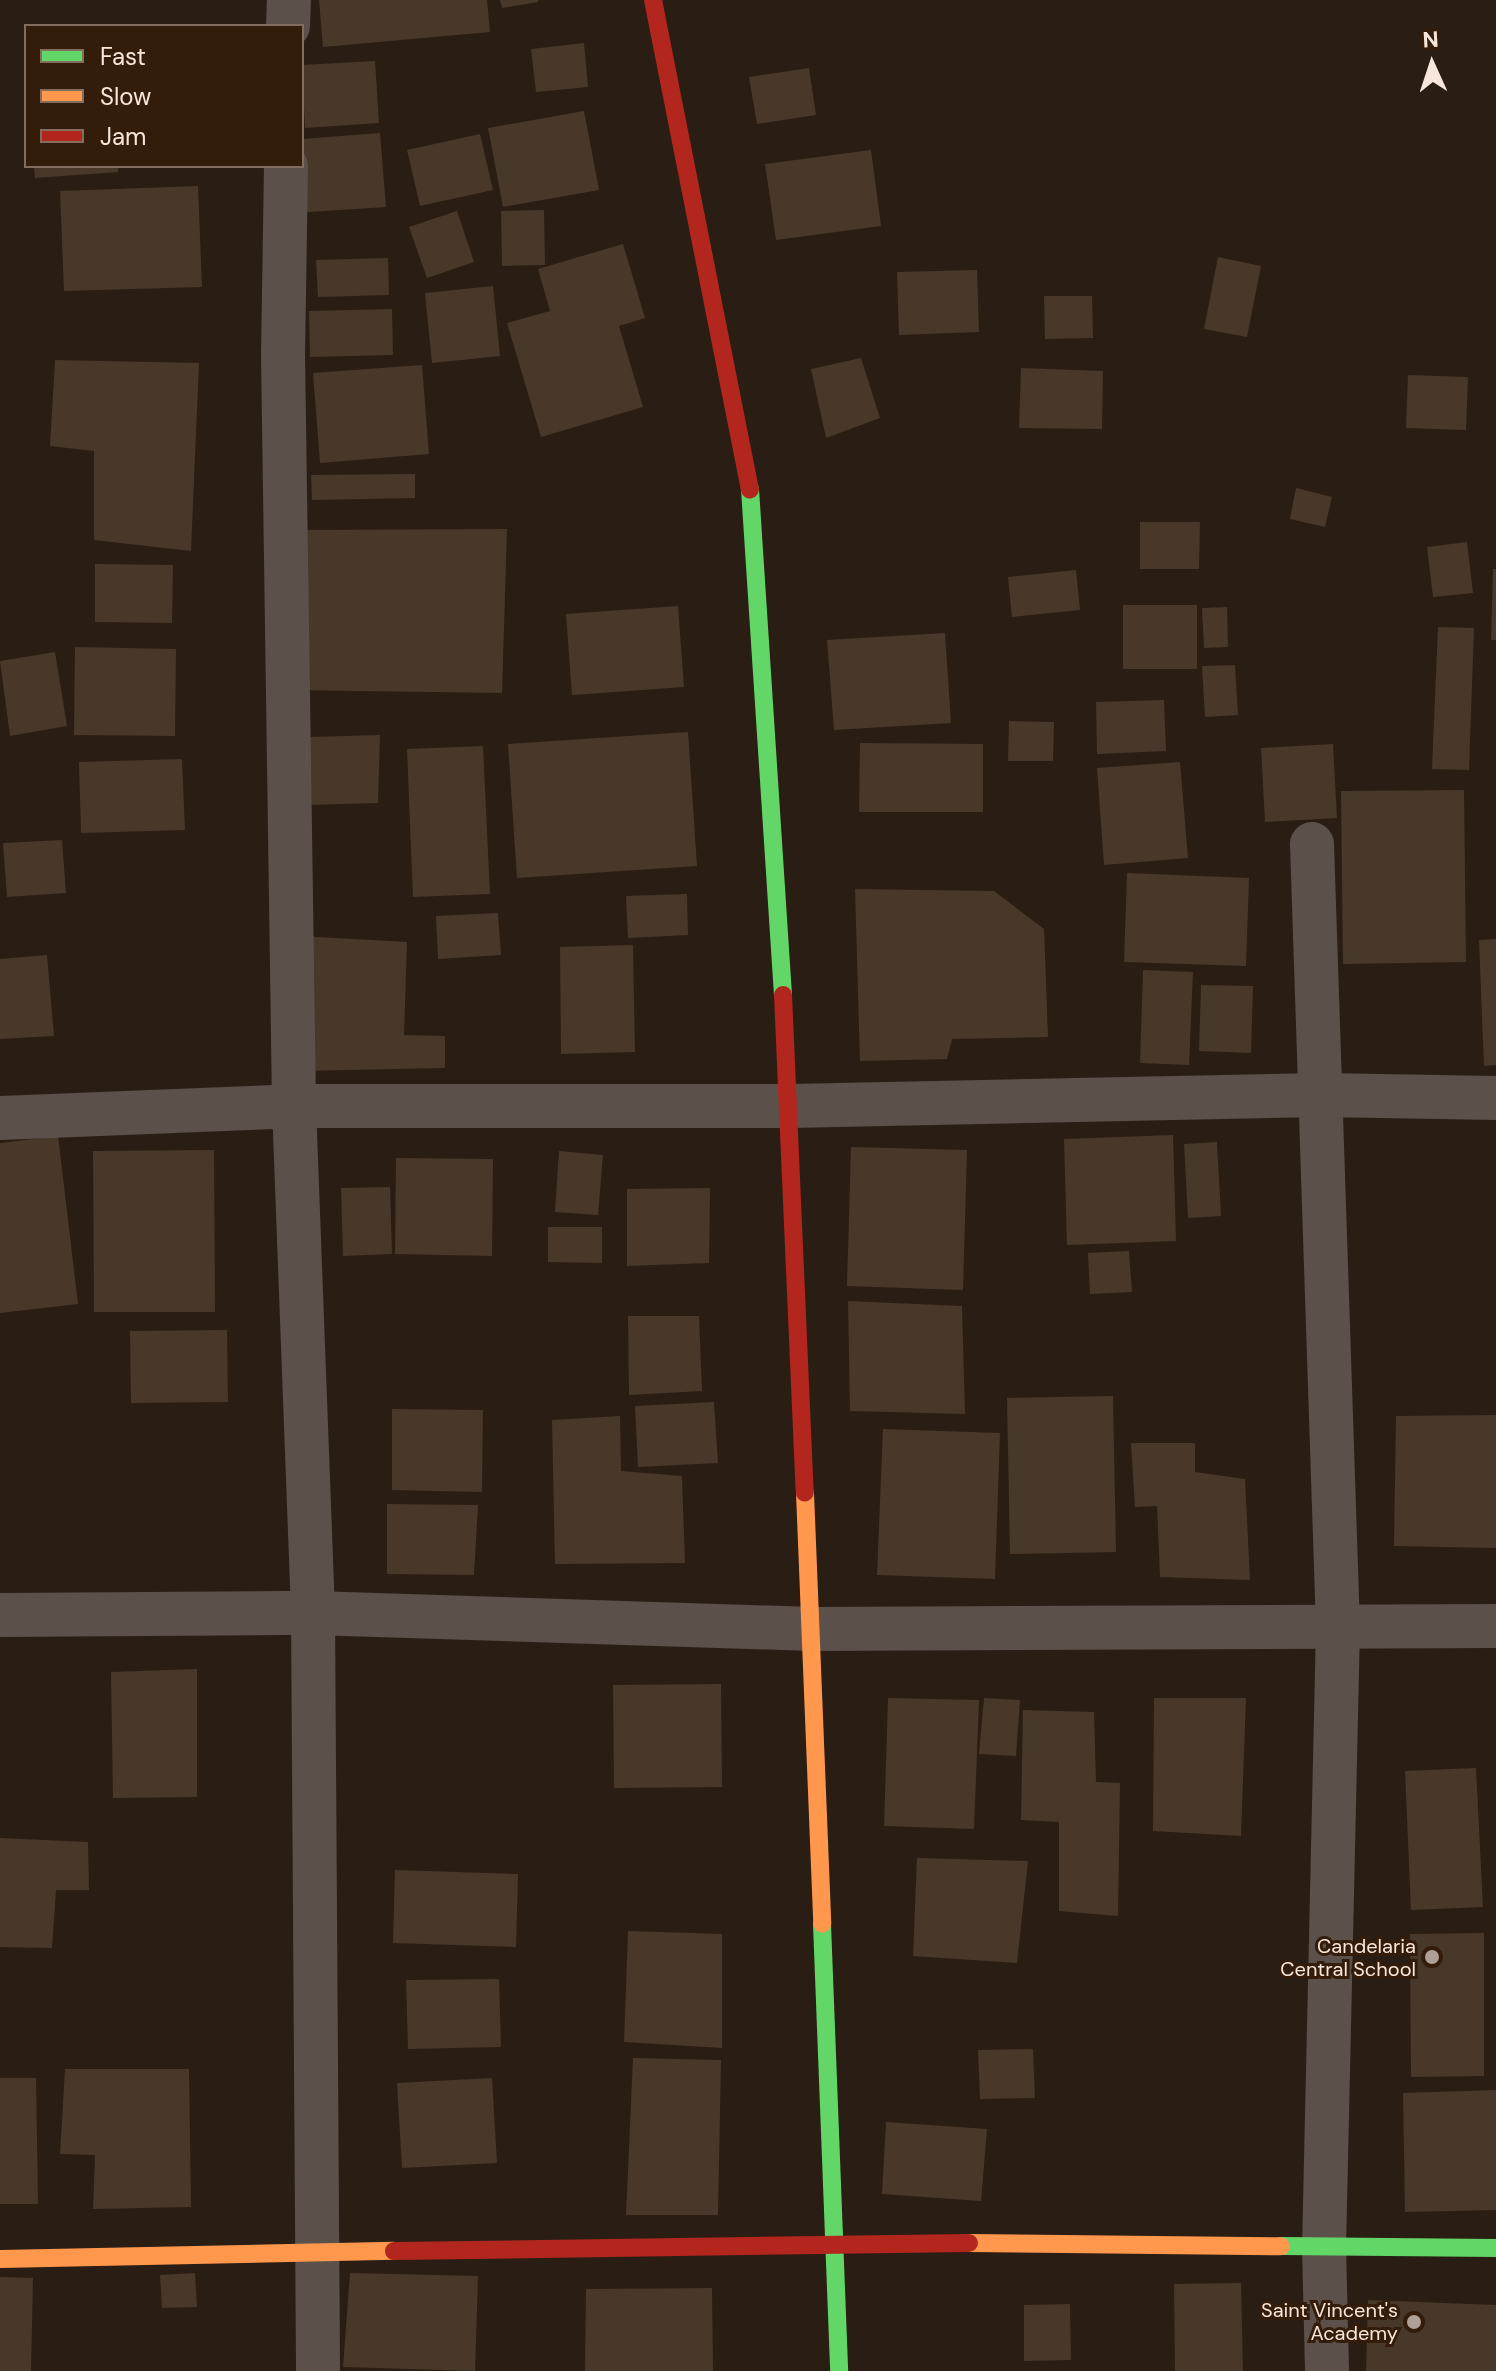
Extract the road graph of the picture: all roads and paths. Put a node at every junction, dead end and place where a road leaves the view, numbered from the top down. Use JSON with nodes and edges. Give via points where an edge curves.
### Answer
{"nodes":[{"id":1,"x":289,"y":0,"type":"edge"},
{"id":2,"x":653,"y":0,"type":"edge"},
{"id":3,"x":288,"y":24,"type":"edge"},
{"id":4,"x":286,"y":168,"type":"edge"},
{"id":5,"x":1312,"y":844,"type":"dead end"},
{"id":6,"x":1322,"y":1095,"type":"junction"},
{"id":7,"x":1496,"y":1098,"type":"edge"},
{"id":8,"x":294,"y":1106,"type":"junction"},
{"id":9,"x":790,"y":1106,"type":"junction"},
{"id":10,"x":0,"y":1118,"type":"edge"},
{"id":11,"x":313,"y":1613,"type":"junction"},
{"id":12,"x":0,"y":1615,"type":"edge"},
{"id":13,"x":1496,"y":1626,"type":"edge"},
{"id":14,"x":1338,"y":1627,"type":"junction"},
{"id":15,"x":813,"y":1629,"type":"junction"},
{"id":16,"x":837,"y":2242,"type":"junction"},
{"id":17,"x":1324,"y":2247,"type":"junction"},
{"id":18,"x":1496,"y":2248,"type":"edge"},
{"id":19,"x":319,"y":2249,"type":"junction"},
{"id":20,"x":0,"y":2259,"type":"edge"},
{"id":21,"x":318,"y":2371,"type":"edge"},
{"id":22,"x":839,"y":2371,"type":"edge"},
{"id":23,"x":1327,"y":2371,"type":"edge"}],
"edges":[{"from":1,"to":3,"type":"street"},
{"from":2,"to":9,"type":"street","via":[[750,491]]},
{"from":4,"to":8,"type":"street","via":[[283,354]]},
{"from":5,"to":6,"type":"street"},
{"from":6,"to":7,"type":"street"},
{"from":6,"to":9,"type":"street"},
{"from":6,"to":14,"type":"street"},
{"from":8,"to":9,"type":"street"},
{"from":8,"to":10,"type":"street"},
{"from":8,"to":11,"type":"street"},
{"from":9,"to":15,"type":"street"},
{"from":11,"to":12,"type":"street"},
{"from":11,"to":15,"type":"street"},
{"from":11,"to":19,"type":"street"},
{"from":13,"to":14,"type":"street"},
{"from":14,"to":15,"type":"street"},
{"from":14,"to":17,"type":"street"},
{"from":15,"to":16,"type":"street"},
{"from":16,"to":17,"type":"street"},
{"from":16,"to":19,"type":"street"},
{"from":16,"to":22,"type":"street"},
{"from":17,"to":18,"type":"street"},
{"from":17,"to":23,"type":"street"},
{"from":19,"to":20,"type":"street"},
{"from":19,"to":21,"type":"street"}]}
